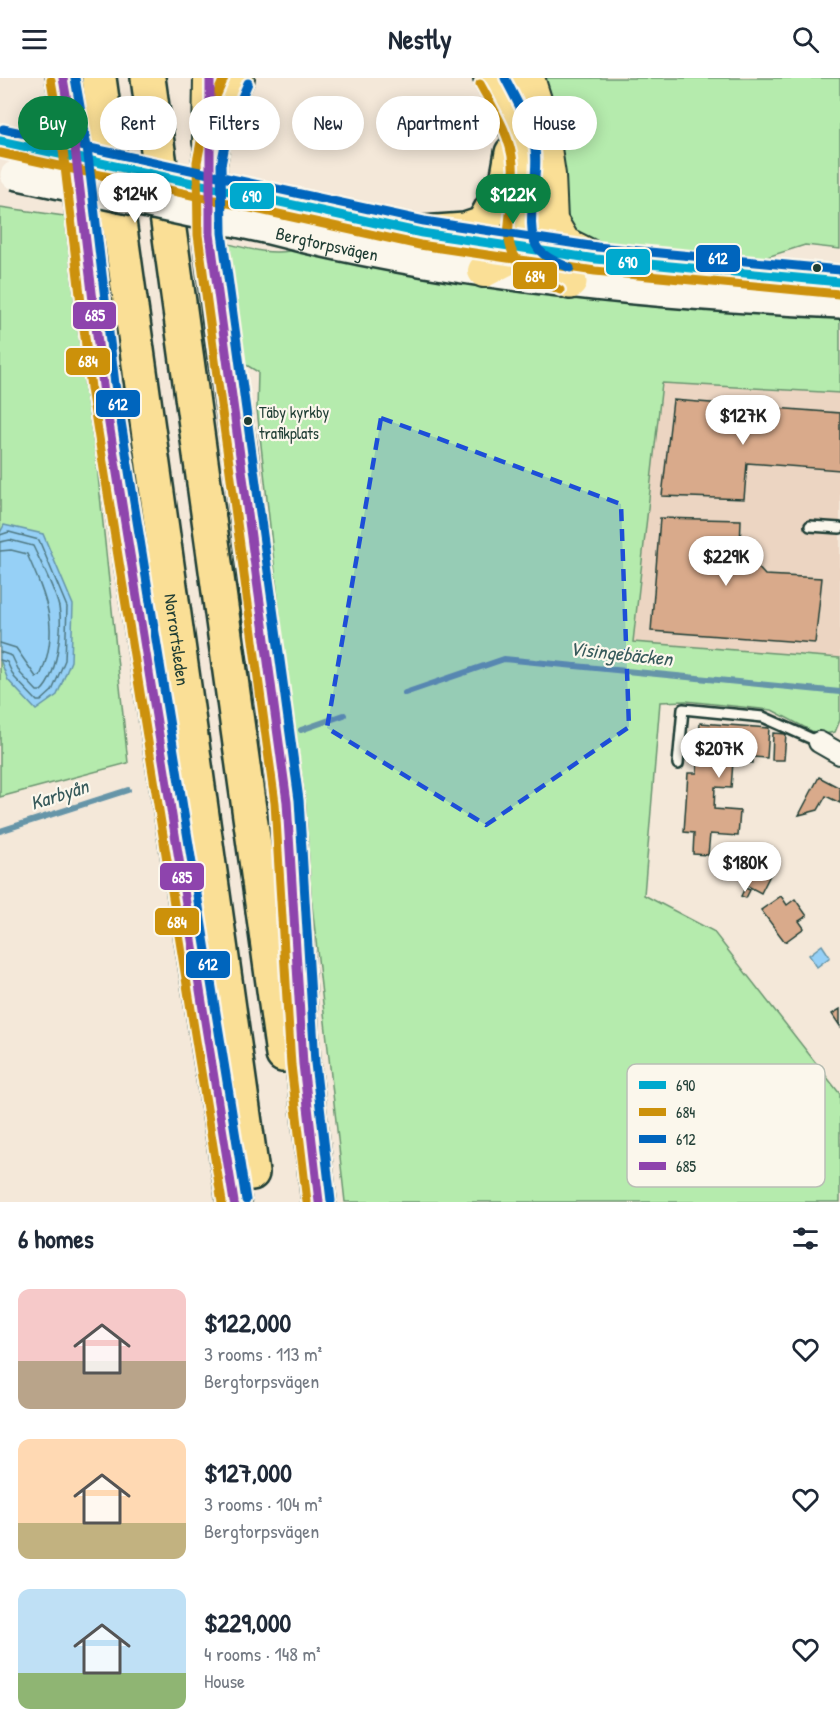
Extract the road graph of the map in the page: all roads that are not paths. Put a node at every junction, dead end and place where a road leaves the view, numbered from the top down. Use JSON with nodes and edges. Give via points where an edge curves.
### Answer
{"nodes":[{"id":1,"x":63,"y":78,"type":"edge"},
{"id":2,"x":99,"y":78,"type":"edge"},
{"id":3,"x":148,"y":78,"type":"edge"},
{"id":4,"x":210,"y":78,"type":"edge"},
{"id":5,"x":237,"y":78,"type":"edge"},
{"id":6,"x":491,"y":78,"type":"edge"},
{"id":7,"x":528,"y":78,"type":"edge"},
{"id":8,"x":509,"y":113,"type":"junction"},
{"id":9,"x":11,"y":143,"type":"edge"},
{"id":10,"x":209,"y":164,"type":"junction"},
{"id":11,"x":7,"y":174,"type":"edge"},
{"id":12,"x":549,"y":175,"type":"junction"},
{"id":13,"x":422,"y":233,"type":"junction"},
{"id":14,"x":525,"y":250,"type":"junction"},
{"id":15,"x":597,"y":259,"type":"junction"},
{"id":16,"x":484,"y":271,"type":"junction"},
{"id":17,"x":570,"y":282,"type":"junction"},
{"id":18,"x":840,"y":282,"type":"edge"},
{"id":19,"x":840,"y":304,"type":"edge"},
{"id":20,"x":810,"y":526,"type":"dead end"},
{"id":21,"x":840,"y":528,"type":"edge"},
{"id":22,"x":819,"y":742,"type":"joint"},
{"id":23,"x":840,"y":754,"type":"edge"},
{"id":24,"x":678,"y":764,"type":"dead end"},
{"id":25,"x":234,"y":1202,"type":"edge"},
{"id":26,"x":256,"y":1202,"type":"edge"},
{"id":27,"x":303,"y":1202,"type":"edge"},
{"id":28,"x":319,"y":1202,"type":"edge"}],
"edges":[{"from":1,"to":25,"type":"highway","via":[[103,386]]},
{"from":2,"to":26,"type":"highway","name":"Norrortsleden"},
{"from":3,"to":27,"type":"highway"},
{"from":4,"to":10,"type":"highway"},
{"from":5,"to":10,"type":"highway","via":[[216,126]]},
{"from":6,"to":8,"type":"highway"},
{"from":7,"to":12,"type":"highway","via":[[540,116]]},
{"from":8,"to":13,"type":"highway","via":[[514,143],[507,181],[483,224],[465,230]]},
{"from":8,"to":14,"type":"highway","via":[[524,151],[518,229]]},
{"from":9,"to":13,"type":"main road","name":"Bergtorpsvägen","bridge":true},
{"from":10,"to":28,"type":"highway","via":[[210,234],[222,337],[287,802],[303,1064]]},
{"from":11,"to":16,"type":"main road","name":"Bergtorpsvägen","bridge":true,"via":[[331,246]]},
{"from":12,"to":14,"type":"highway","via":[[541,223]]},
{"from":12,"to":15,"type":"highway","via":[[551,221],[555,228],[564,243]]},
{"from":13,"to":14,"type":"main road","name":"Bergtorpsvägen"},
{"from":14,"to":15,"type":"main road","name":"Bergtorpsvägen"},
{"from":14,"to":16,"type":"highway"},
{"from":14,"to":17,"type":"highway","via":[[538,266]]},
{"from":15,"to":18,"type":"main road","name":"Bergtorpsvägen"},
{"from":16,"to":17,"type":"main road","name":"Bergtorpsvägen"},
{"from":17,"to":19,"type":"main road","name":"Bergtorpsvägen","via":[[708,297]]},
{"from":20,"to":21,"type":"lane"},
{"from":22,"to":23,"type":"street"},
{"from":22,"to":24,"type":"lane","via":[[763,717],[683,709]]}]}
